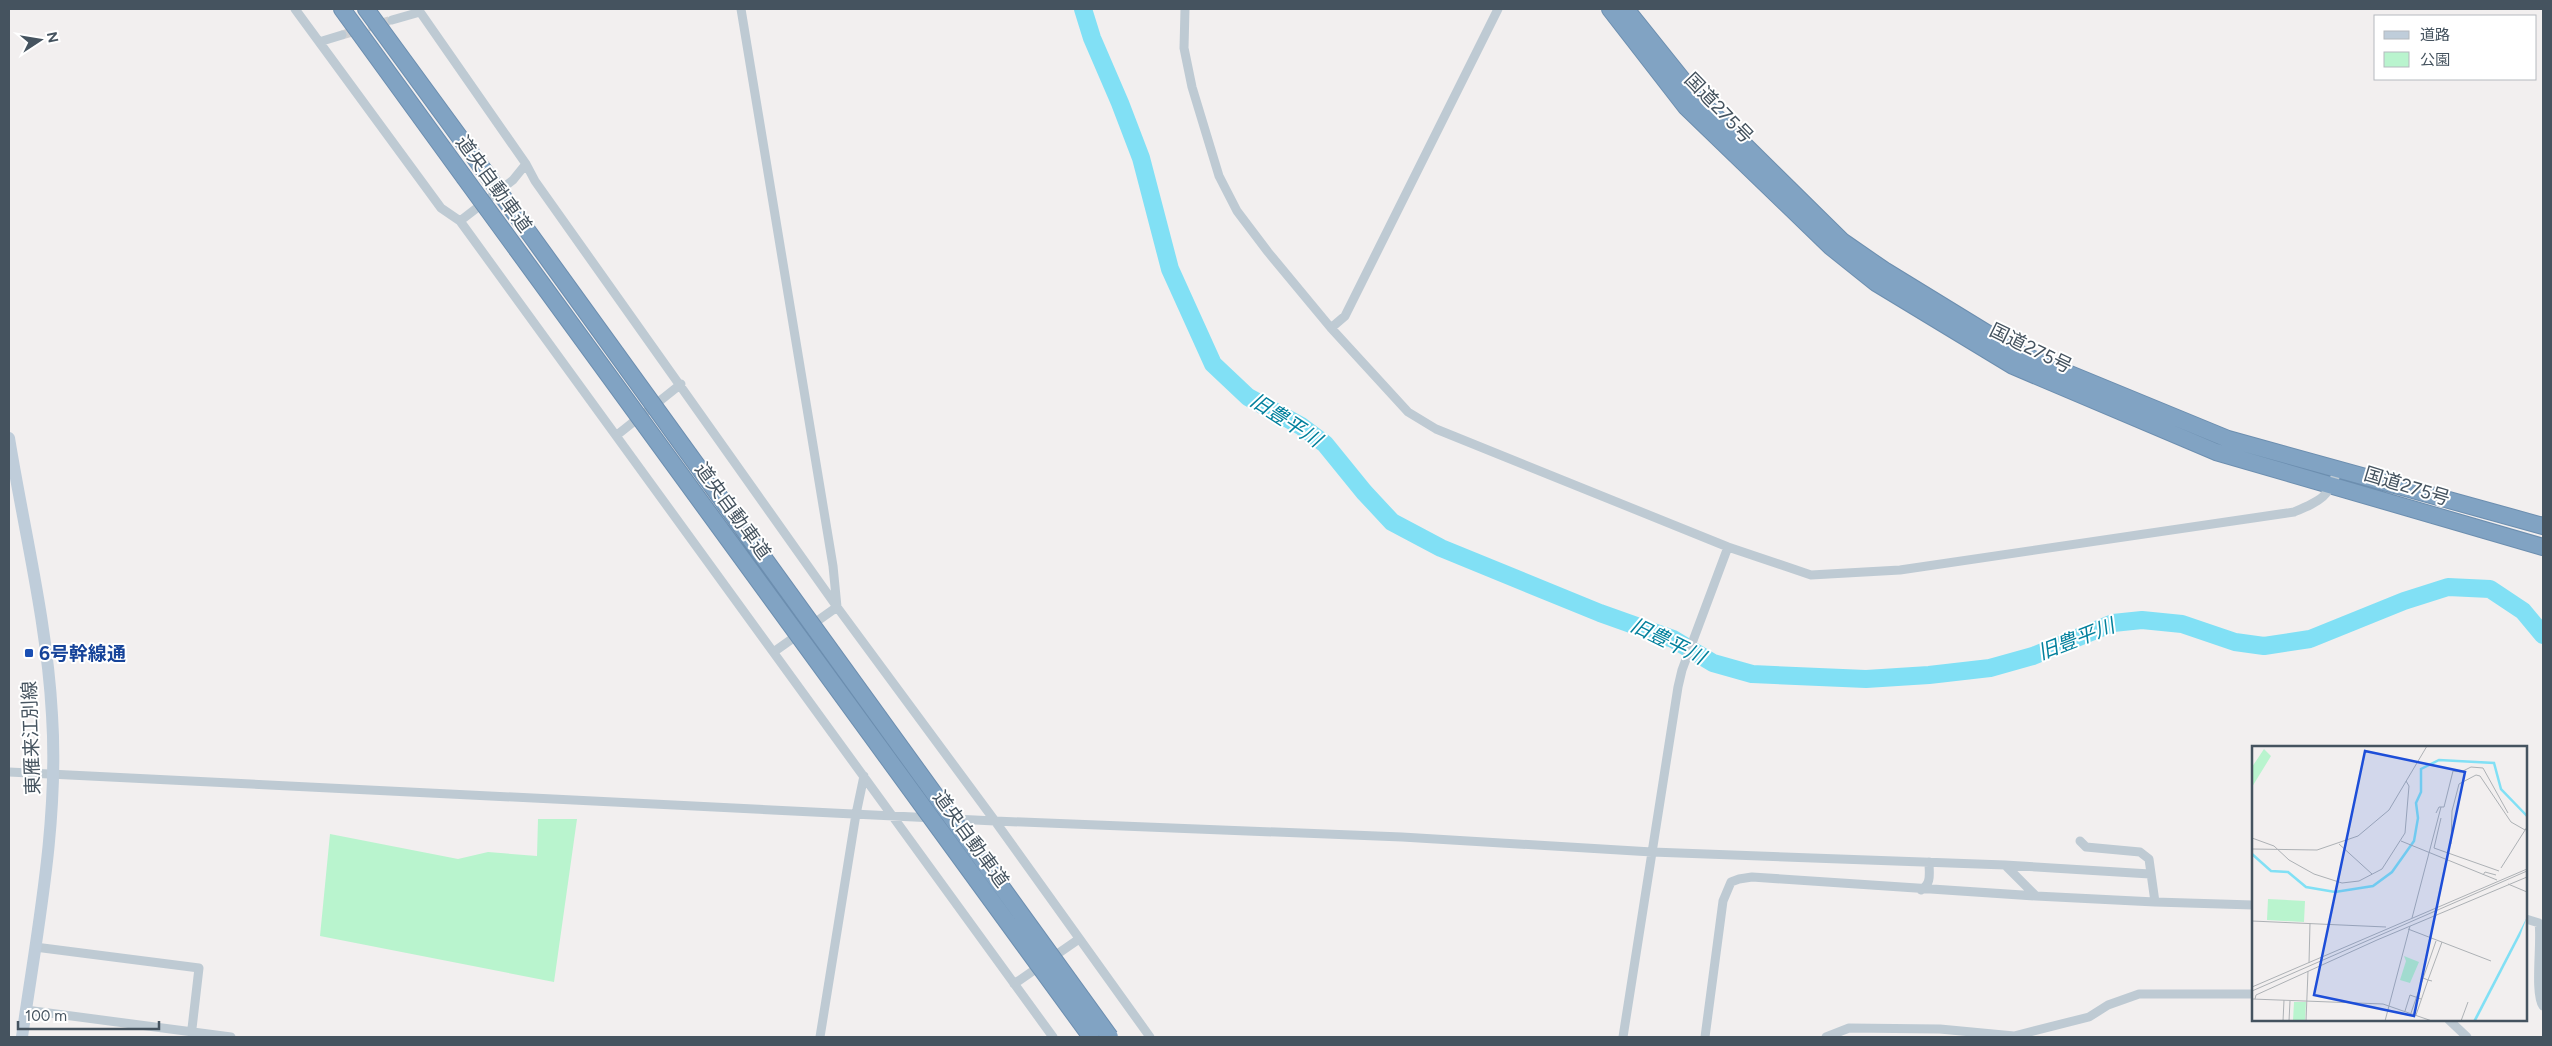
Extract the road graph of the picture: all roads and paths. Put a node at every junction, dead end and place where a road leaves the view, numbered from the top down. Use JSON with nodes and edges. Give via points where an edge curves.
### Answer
{"nodes":[{"id":1,"x":295,"y":9,"type":"edge"},
{"id":2,"x":342,"y":9,"type":"edge"},
{"id":3,"x":366,"y":9,"type":"edge"},
{"id":4,"x":741,"y":9,"type":"edge"},
{"id":5,"x":1185,"y":9,"type":"edge"},
{"id":6,"x":1498,"y":9,"type":"edge"},
{"id":7,"x":1610,"y":9,"type":"edge"},
{"id":8,"x":1626,"y":9,"type":"edge"},
{"id":9,"x":419,"y":10,"type":"edge"},
{"id":10,"x":392,"y":20,"type":"tunnel mouth"},
{"id":11,"x":342,"y":35,"type":"tunnel mouth"},
{"id":12,"x":319,"y":42,"type":"junction"},
{"id":13,"x":526,"y":164,"type":"junction"},
{"id":14,"x":460,"y":221,"type":"junction"},
{"id":15,"x":1331,"y":328,"type":"junction"},
{"id":16,"x":680,"y":384,"type":"junction"},
{"id":17,"x":617,"y":435,"type":"junction"},
{"id":18,"x":9,"y":438,"type":"edge"},
{"id":19,"x":2338,"y":468,"type":"junction"},
{"id":20,"x":2333,"y":485,"type":"junction"},
{"id":21,"x":2543,"y":526,"type":"edge"},
{"id":22,"x":1728,"y":547,"type":"junction"},
{"id":23,"x":2543,"y":547,"type":"edge"},
{"id":24,"x":837,"y":607,"type":"junction"},
{"id":25,"x":775,"y":651,"type":"junction"},
{"id":26,"x":9,"y":772,"type":"edge"},
{"id":27,"x":54,"y":774,"type":"junction"},
{"id":28,"x":864,"y":776,"type":"junction"},
{"id":29,"x":856,"y":814,"type":"junction"},
{"id":30,"x":893,"y":816,"type":"junction"},
{"id":31,"x":995,"y":821,"type":"junction"},
{"id":32,"x":2080,"y":841,"type":"dead end"},
{"id":33,"x":1652,"y":852,"type":"junction"},
{"id":34,"x":1929,"y":862,"type":"junction"},
{"id":35,"x":2005,"y":865,"type":"junction"},
{"id":36,"x":2150,"y":874,"type":"junction"},
{"id":37,"x":1921,"y":890,"type":"junction"},
{"id":38,"x":2036,"y":896,"type":"junction"},
{"id":39,"x":2155,"y":902,"type":"junction"},
{"id":40,"x":2252,"y":905,"type":"edge"},
{"id":41,"x":2527,"y":919,"type":"edge"},
{"id":42,"x":1079,"y":939,"type":"junction"},
{"id":43,"x":35,"y":947,"type":"junction"},
{"id":44,"x":1014,"y":984,"type":"junction"},
{"id":45,"x":2252,"y":994,"type":"edge"},
{"id":46,"x":2543,"y":1006,"type":"edge"},
{"id":47,"x":26,"y":1010,"type":"junction"},
{"id":48,"x":2450,"y":1021,"type":"edge"},
{"id":49,"x":192,"y":1035,"type":"edge"},
{"id":50,"x":22,"y":1037,"type":"edge"},
{"id":51,"x":231,"y":1037,"type":"edge"},
{"id":52,"x":820,"y":1037,"type":"edge"},
{"id":53,"x":1053,"y":1037,"type":"edge"},
{"id":54,"x":1091,"y":1037,"type":"edge"},
{"id":55,"x":1110,"y":1037,"type":"edge"},
{"id":56,"x":1150,"y":1037,"type":"edge"},
{"id":57,"x":1623,"y":1037,"type":"edge"},
{"id":58,"x":1705,"y":1037,"type":"edge"},
{"id":59,"x":1826,"y":1037,"type":"edge"},
{"id":60,"x":2467,"y":1037,"type":"edge"}],
"edges":[{"from":1,"to":12,"type":"street"},
{"from":2,"to":54,"type":"highway","name":"道央自動車道","bridge":true},
{"from":3,"to":55,"type":"highway","name":"道央自動車道","bridge":true},
{"from":4,"to":24,"type":"street","via":[[833,566]]},
{"from":5,"to":15,"type":"street","via":[[1184,48],[1192,87],[1219,176],[1237,211]]},
{"from":6,"to":15,"type":"street","via":[[1345,316]]},
{"from":7,"to":20,"type":"highway","name":"国道275号","via":[[1686,107],[1831,247],[1876,283],[2013,366],[2216,452]]},
{"from":8,"to":19,"type":"highway","name":"国道275号","via":[[1698,99],[1842,241],[1884,270],[2021,354],[2228,439]]},
{"from":9,"to":10,"type":"street"},
{"from":9,"to":13,"type":"street"},
{"from":11,"to":12,"type":"street"},
{"from":12,"to":14,"type":"street","via":[[441,208]]},
{"from":13,"to":14,"type":"street","via":[[513,180]]},
{"from":13,"to":16,"type":"street","via":[[534,181]]},
{"from":14,"to":17,"type":"street"},
{"from":15,"to":22,"type":"street","via":[[1408,412],[1436,429]]},
{"from":16,"to":17,"type":"street"},
{"from":16,"to":24,"type":"street"},
{"from":17,"to":25,"type":"street"},
{"from":18,"to":27,"type":"main road","name":"東雁来江別線","via":[[49,687]]},
{"from":19,"to":20,"type":"street"},
{"from":19,"to":21,"type":"highway","name":"国道275号"},
{"from":20,"to":22,"type":"street","via":[[2320,501],[2294,512],[1900,570],[1811,575]]},
{"from":20,"to":23,"type":"highway","name":"国道275号"},
{"from":22,"to":33,"type":"street","via":[[1682,670]]},
{"from":24,"to":25,"type":"street"},
{"from":24,"to":31,"type":"street"},
{"from":25,"to":28,"type":"street"},
{"from":26,"to":27,"type":"street"},
{"from":27,"to":29,"type":"street"},
{"from":27,"to":43,"type":"main road","name":"東雁来江別線"},
{"from":28,"to":29,"type":"street"},
{"from":28,"to":30,"type":"street"},
{"from":29,"to":30,"type":"street"},
{"from":29,"to":52,"type":"street"},
{"from":30,"to":31,"type":"street"},
{"from":30,"to":44,"type":"street"},
{"from":31,"to":33,"type":"street","via":[[1402,837]]},
{"from":31,"to":42,"type":"street"},
{"from":32,"to":36,"type":"street","via":[[2086,847],[2140,852],[2149,859]]},
{"from":33,"to":34,"type":"street"},
{"from":33,"to":57,"type":"street"},
{"from":34,"to":35,"type":"street"},
{"from":34,"to":37,"type":"street","via":[[1928,884]]},
{"from":35,"to":36,"type":"street"},
{"from":35,"to":38,"type":"street"},
{"from":36,"to":39,"type":"street"},
{"from":37,"to":38,"type":"street"},
{"from":37,"to":58,"type":"street","via":[[1752,877],[1731,882],[1723,901]]},
{"from":38,"to":39,"type":"street"},
{"from":39,"to":40,"type":"street"},
{"from":41,"to":46,"type":"street","via":[[2539,923]]},
{"from":42,"to":44,"type":"street"},
{"from":42,"to":56,"type":"street"},
{"from":43,"to":47,"type":"main road","name":"東雁来江別線"},
{"from":43,"to":49,"type":"street","via":[[200,968]]},
{"from":44,"to":53,"type":"street"},
{"from":45,"to":59,"type":"street","via":[[2139,994],[2108,1005],[2089,1017],[2014,1036],[1849,1028]]},
{"from":47,"to":49,"type":"street"},
{"from":47,"to":50,"type":"main road","name":"東雁来江別線"},
{"from":48,"to":60,"type":"street"},
{"from":49,"to":51,"type":"street"}]}
